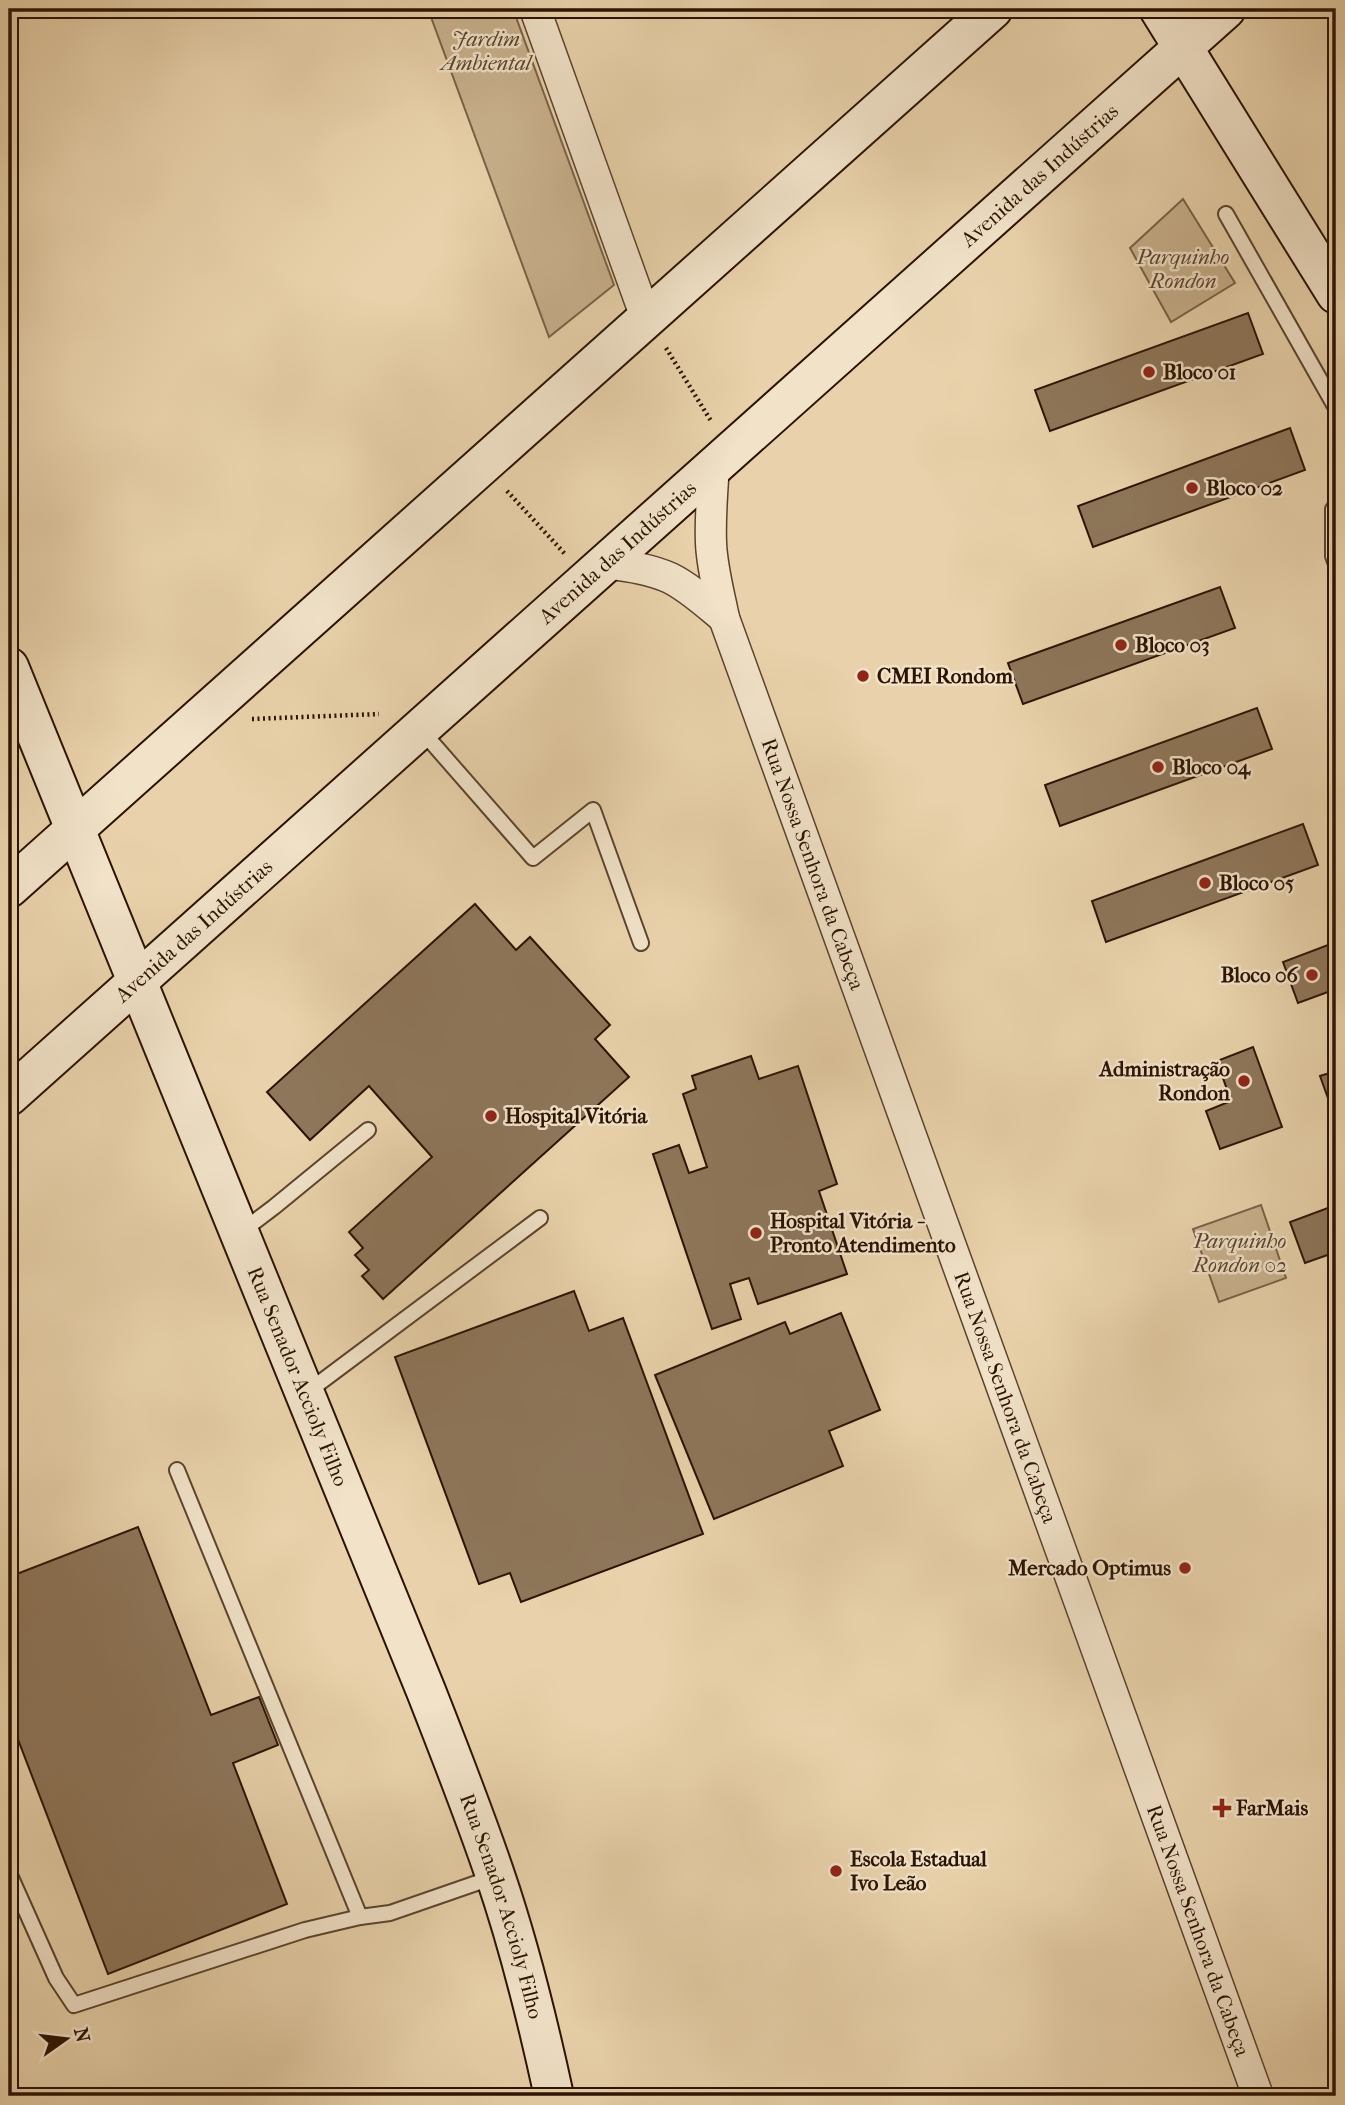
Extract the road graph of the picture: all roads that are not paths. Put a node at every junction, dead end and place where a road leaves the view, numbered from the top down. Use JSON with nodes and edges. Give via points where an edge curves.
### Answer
{"nodes":[{"id":1,"x":535,"y":9,"type":"edge"},
{"id":2,"x":993,"y":9,"type":"edge"},
{"id":3,"x":1159,"y":9,"type":"edge"},
{"id":4,"x":1226,"y":9,"type":"edge"},
{"id":5,"x":1183,"y":47,"type":"junction"},
{"id":6,"x":1226,"y":214,"type":"dead end"},
{"id":7,"x":1336,"y":294,"type":"edge"},
{"id":8,"x":646,"y":318,"type":"junction"},
{"id":9,"x":1336,"y":408,"type":"edge"},
{"id":10,"x":722,"y":459,"type":"junction"},
{"id":11,"x":1335,"y":510,"type":"edge"},
{"id":12,"x":1336,"y":564,"type":"edge"},
{"id":13,"x":597,"y":571,"type":"junction"},
{"id":14,"x":724,"y":618,"type":"junction"},
{"id":15,"x":9,"y":667,"type":"edge"},
{"id":16,"x":420,"y":729,"type":"junction"},
{"id":17,"x":75,"y":829,"type":"junction"},
{"id":18,"x":9,"y":888,"type":"edge"},
{"id":19,"x":641,"y":943,"type":"dead end"},
{"id":20,"x":137,"y":982,"type":"junction"},
{"id":21,"x":9,"y":1096,"type":"edge"},
{"id":22,"x":368,"y":1130,"type":"dead end"},
{"id":23,"x":540,"y":1218,"type":"dead end"},
{"id":24,"x":239,"y":1232,"type":"junction"},
{"id":25,"x":305,"y":1394,"type":"junction"},
{"id":26,"x":177,"y":1471,"type":"dead end"},
{"id":27,"x":9,"y":1873,"type":"edge"},
{"id":28,"x":495,"y":1877,"type":"junction"},
{"id":29,"x":360,"y":1917,"type":"junction"},
{"id":30,"x":554,"y":2096,"type":"edge"},
{"id":31,"x":1258,"y":2096,"type":"edge"}],
"edges":[{"from":1,"to":8,"type":"street"},
{"from":2,"to":8,"type":"main road"},
{"from":3,"to":5,"type":"main road"},
{"from":4,"to":5,"type":"main road","name":"Avenida das Indústrias"},
{"from":5,"to":7,"type":"main road"},
{"from":5,"to":10,"type":"main road","name":"Avenida das Indústrias"},
{"from":6,"to":9,"type":"lane"},
{"from":8,"to":17,"type":"main road"},
{"from":10,"to":13,"type":"main road","name":"Avenida das Indústrias"},
{"from":10,"to":14,"type":"street","name":"Rua Nossa Senhora da Cabeça","via":[[711,515],[711,544]]},
{"from":11,"to":12,"type":"lane"},
{"from":13,"to":14,"type":"street","via":[[643,569],[671,579]]},
{"from":13,"to":16,"type":"main road","name":"Avenida das Indústrias"},
{"from":14,"to":31,"type":"street","name":"Rua Nossa Senhora da Cabeça"},
{"from":15,"to":17,"type":"main road","name":"Rua Senador Accioly Filho"},
{"from":16,"to":19,"type":"lane","via":[[533,858],[593,810]]},
{"from":16,"to":20,"type":"main road","name":"Avenida das Indústrias"},
{"from":17,"to":18,"type":"main road"},
{"from":17,"to":20,"type":"main road","name":"Rua Senador Accioly Filho"},
{"from":20,"to":21,"type":"main road","name":"Avenida das Indústrias"},
{"from":20,"to":24,"type":"main road","name":"Rua Senador Accioly Filho"},
{"from":22,"to":24,"type":"lane"},
{"from":23,"to":25,"type":"lane"},
{"from":24,"to":25,"type":"main road","name":"Rua Senador Accioly Filho"},
{"from":25,"to":28,"type":"main road","name":"Rua Senador Accioly Filho","via":[[426,1691]]},
{"from":26,"to":29,"type":"lane"},
{"from":27,"to":29,"type":"lane","via":[[56,1978],[74,2005],[305,1930]]},
{"from":28,"to":29,"type":"lane","via":[[390,1913]]},
{"from":28,"to":30,"type":"main road","name":"Rua Senador Accioly Filho","via":[[540,2030]]}]}
